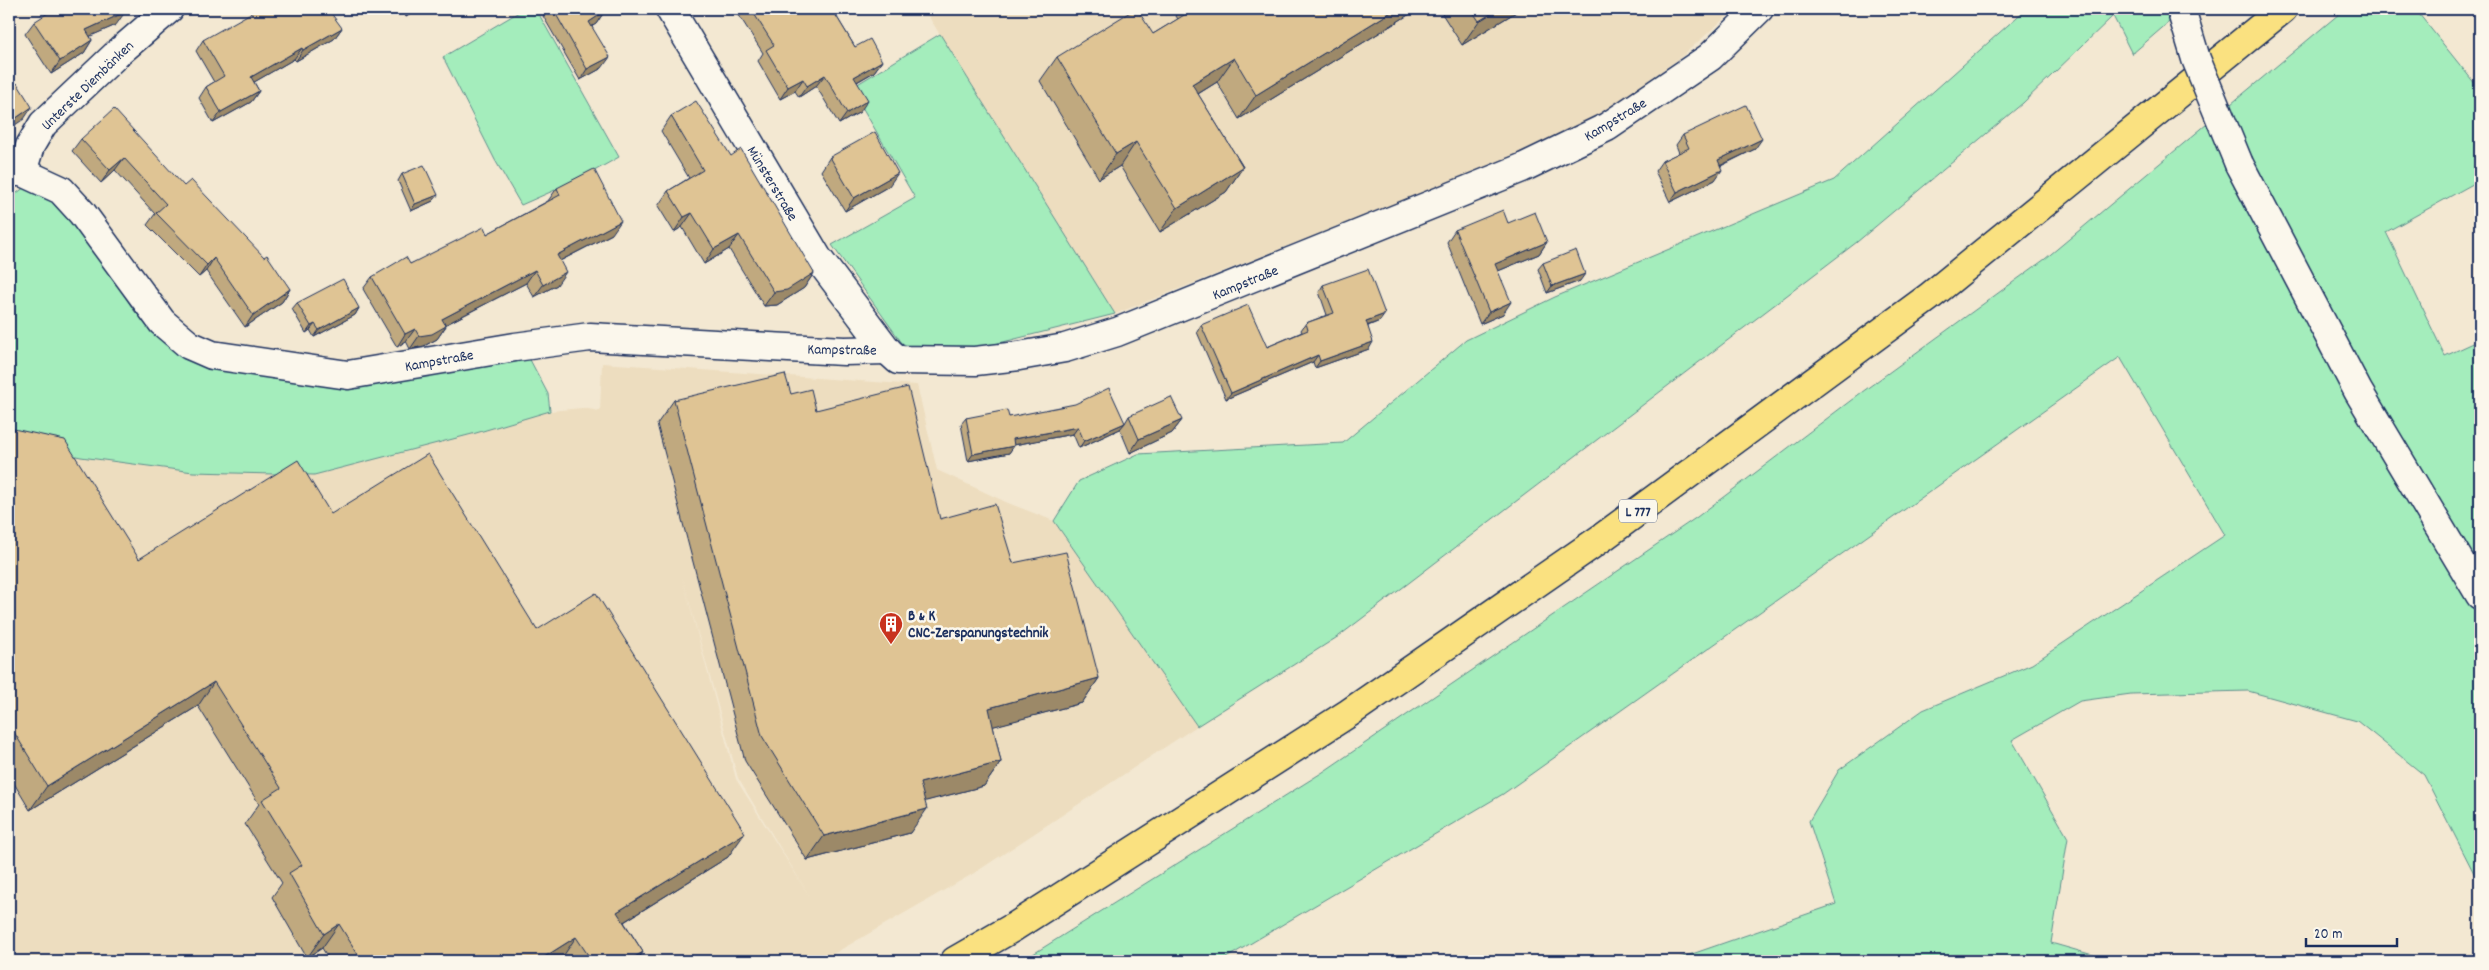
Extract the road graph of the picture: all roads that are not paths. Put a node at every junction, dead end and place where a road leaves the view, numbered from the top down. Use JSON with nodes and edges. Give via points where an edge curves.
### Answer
{"nodes":[{"id":1,"x":169,"y":9,"type":"edge"},
{"id":2,"x":670,"y":9,"type":"edge"},
{"id":3,"x":1759,"y":9,"type":"edge"},
{"id":4,"x":2181,"y":9,"type":"edge"},
{"id":5,"x":2283,"y":9,"type":"edge"},
{"id":6,"x":16,"y":172,"type":"edge"},
{"id":7,"x":888,"y":350,"type":"junction"},
{"id":8,"x":2480,"y":595,"type":"edge"},
{"id":9,"x":955,"y":961,"type":"edge"}],
"edges":[{"from":1,"to":6,"type":"street","name":"Unterste Diembänken","via":[[43,124]]},
{"from":2,"to":7,"type":"street","name":"Münsterstraße","via":[[817,257]]},
{"from":3,"to":7,"type":"street","name":"Kampstraße","via":[[1710,56],[1608,127],[1522,168],[1178,310],[1065,348],[1019,356],[975,361],[898,360]]},
{"from":4,"to":8,"type":"street","bridge":true,"via":[[2203,76],[2239,164],[2358,391]]},
{"from":5,"to":9,"type":"highway","number":"L 777","via":[[1929,297],[1603,537],[1349,713],[1014,927]]},
{"from":6,"to":7,"type":"street","name":"Kampstraße","via":[[61,190],[82,213],[162,322],[189,344],[212,355],[348,375],[590,338],[844,351]]}]}
